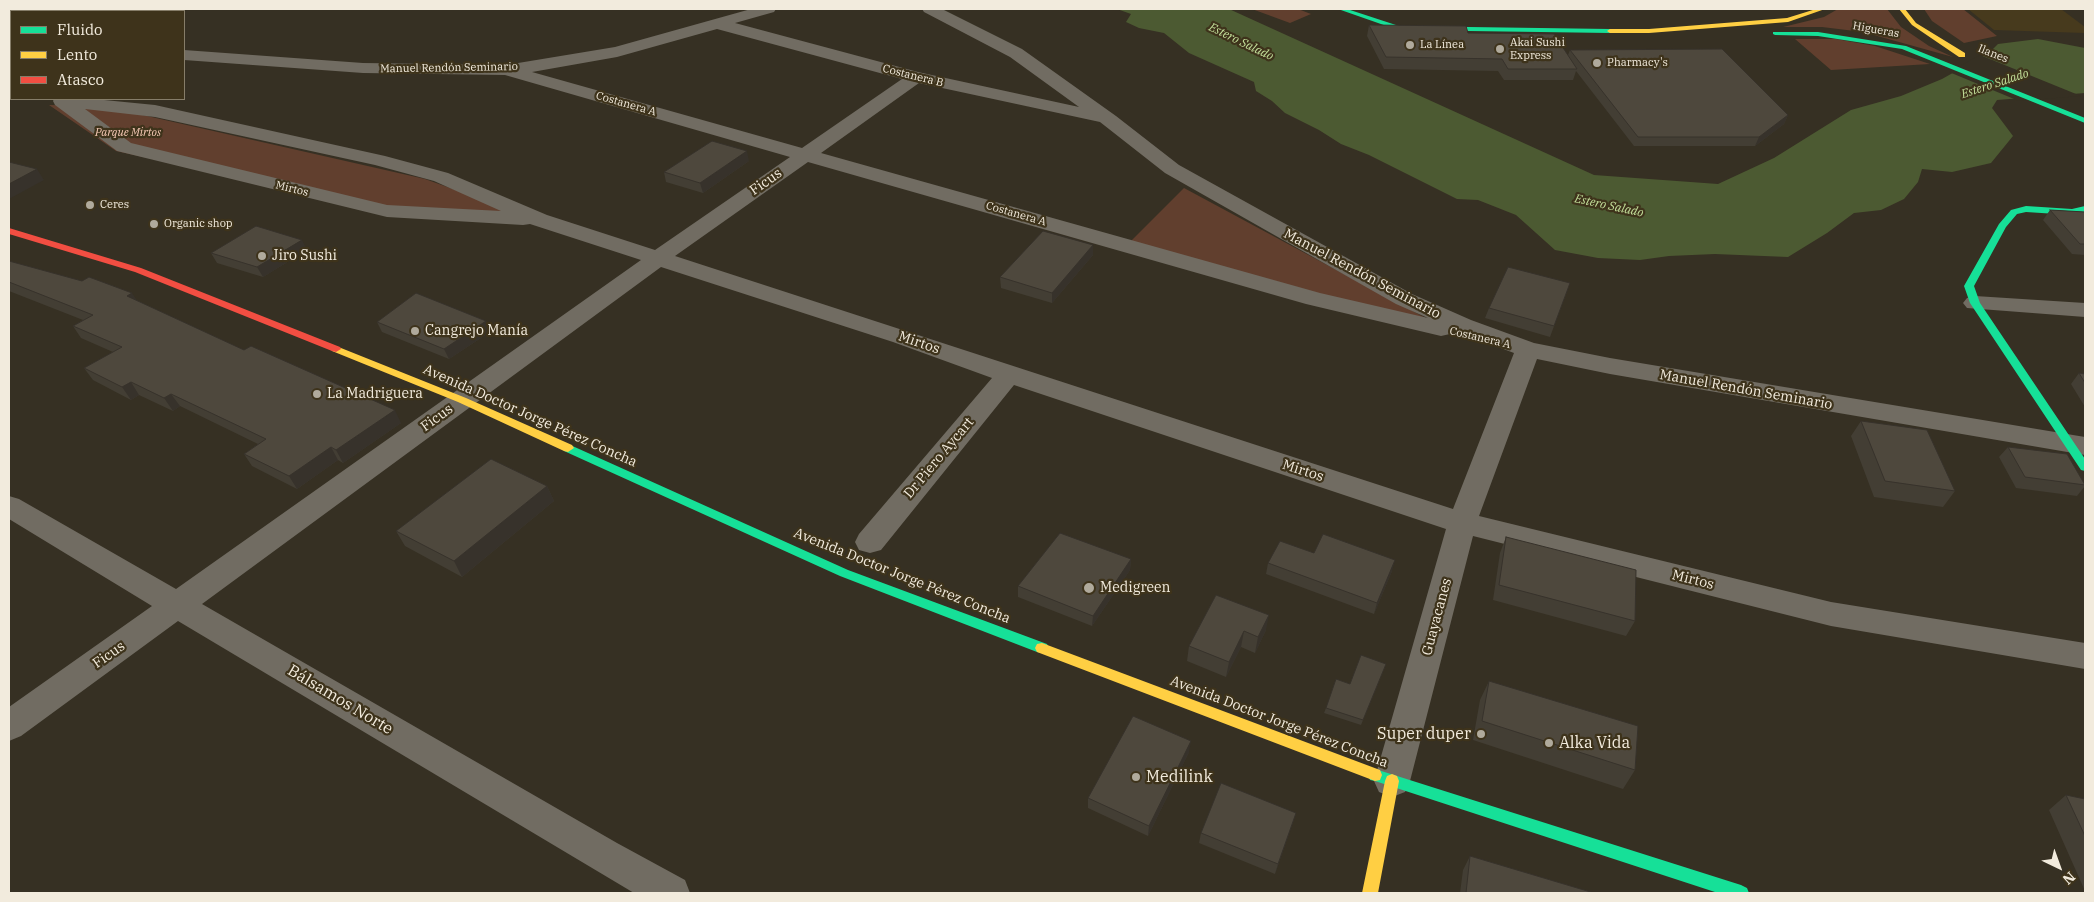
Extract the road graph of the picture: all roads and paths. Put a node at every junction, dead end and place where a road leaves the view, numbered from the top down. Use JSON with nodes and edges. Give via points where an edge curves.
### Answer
{"nodes":[{"id":1,"x":768,"y":9,"type":"edge"},
{"id":2,"x":930,"y":9,"type":"edge"},
{"id":3,"x":1341,"y":9,"type":"edge"},
{"id":4,"x":1822,"y":9,"type":"edge"},
{"id":5,"x":1902,"y":9,"type":"edge"},
{"id":6,"x":718,"y":24,"type":"junction"},
{"id":7,"x":1649,"y":31,"type":"junction"},
{"id":8,"x":185,"y":55,"type":"edge"},
{"id":9,"x":1970,"y":59,"type":"dead end"},
{"id":10,"x":506,"y":70,"type":"junction"},
{"id":11,"x":916,"y":77,"type":"junction"},
{"id":12,"x":61,"y":100,"type":"edge"},
{"id":13,"x":1110,"y":120,"type":"junction"},
{"id":14,"x":2085,"y":121,"type":"edge"},
{"id":15,"x":804,"y":154,"type":"junction"},
{"id":16,"x":2085,"y":209,"type":"edge"},
{"id":17,"x":539,"y":220,"type":"junction"},
{"id":18,"x":9,"y":231,"type":"edge"},
{"id":19,"x":657,"y":259,"type":"junction"},
{"id":20,"x":1976,"y":303,"type":"junction"},
{"id":21,"x":2085,"y":310,"type":"edge"},
{"id":22,"x":1528,"y":349,"type":"junction"},
{"id":23,"x":1009,"y":375,"type":"junction"},
{"id":24,"x":462,"y":400,"type":"junction"},
{"id":25,"x":2078,"y":445,"type":"edge"},
{"id":26,"x":2085,"y":467,"type":"edge"},
{"id":27,"x":9,"y":506,"type":"edge"},
{"id":28,"x":1462,"y":523,"type":"junction"},
{"id":29,"x":870,"y":542,"type":"dead end"},
{"id":30,"x":179,"y":605,"type":"junction"},
{"id":31,"x":2085,"y":656,"type":"edge"},
{"id":32,"x":9,"y":726,"type":"edge"},
{"id":33,"x":1392,"y":781,"type":"junction"},
{"id":34,"x":672,"y":893,"type":"edge"},
{"id":35,"x":1370,"y":893,"type":"edge"},
{"id":36,"x":1741,"y":893,"type":"edge"}],
"edges":[{"from":1,"to":6,"type":"street","name":"Manuel Rendón Seminario"},
{"from":2,"to":13,"type":"street","name":"Manuel Rendón Seminario","via":[[1007,48]]},
{"from":3,"to":7,"type":"street","via":[[1398,28]]},
{"from":4,"to":7,"type":"street","via":[[1780,22]]},
{"from":5,"to":9,"type":"street","name":"Ilanes","via":[[1914,24]]},
{"from":6,"to":10,"type":"street","name":"Manuel Rendón Seminario","via":[[617,52]]},
{"from":6,"to":11,"type":"street","name":"Costanera B"},
{"from":7,"to":14,"type":"street","name":"Higueras","via":[[1818,34],[1904,47]]},
{"from":8,"to":10,"type":"street","name":"Manuel Rendón Seminario","via":[[363,68]]},
{"from":10,"to":15,"type":"street","name":"Costanera A"},
{"from":11,"to":13,"type":"street","name":"Costanera B"},
{"from":11,"to":15,"type":"street","name":"Ficus"},
{"from":12,"to":17,"type":"street","name":"Mirtos","via":[[155,111],[378,160],[452,181]]},
{"from":12,"to":17,"type":"street","name":"Mirtos","via":[[124,146],[264,182],[387,211]]},
{"from":13,"to":22,"type":"street","name":"Manuel Rendón Seminario","via":[[1172,169],[1395,294],[1454,322]]},
{"from":15,"to":19,"type":"street","name":"Ficus"},
{"from":15,"to":22,"type":"street","name":"Costanera A","via":[[1314,299]]},
{"from":16,"to":20,"type":"street","via":[[2014,212],[2002,226],[1969,286]]},
{"from":17,"to":19,"type":"street","name":"Mirtos"},
{"from":18,"to":24,"type":"street","name":"Avenida Doctor Jorge Pérez Concha","via":[[138,270]]},
{"from":19,"to":23,"type":"street","name":"Mirtos","via":[[902,337]]},
{"from":19,"to":24,"type":"street","name":"Ficus"},
{"from":20,"to":21,"type":"street"},
{"from":20,"to":25,"type":"street"},
{"from":22,"to":25,"type":"street","name":"Manuel Rendón Seminario","via":[[1610,366]]},
{"from":22,"to":28,"type":"street","name":"Guayacanes"},
{"from":23,"to":28,"type":"street","name":"Mirtos"},
{"from":23,"to":29,"type":"street","name":"Dr Piero Aycart"},
{"from":24,"to":30,"type":"street","name":"Ficus"},
{"from":24,"to":33,"type":"street","name":"Avenida Doctor Jorge Pérez Concha","via":[[844,573]]},
{"from":25,"to":26,"type":"street"},
{"from":27,"to":30,"type":"street","name":"Bálsamos Norte"},
{"from":28,"to":31,"type":"street","name":"Mirtos","via":[[1831,614]]},
{"from":28,"to":33,"type":"street","name":"Guayacanes"},
{"from":30,"to":32,"type":"street","name":"Ficus"},
{"from":30,"to":34,"type":"street","name":"Bálsamos Norte"},
{"from":33,"to":35,"type":"street","name":"Guayacanes"},
{"from":33,"to":36,"type":"street","name":"Avenida Doctor Jorge Pérez Concha"}]}
